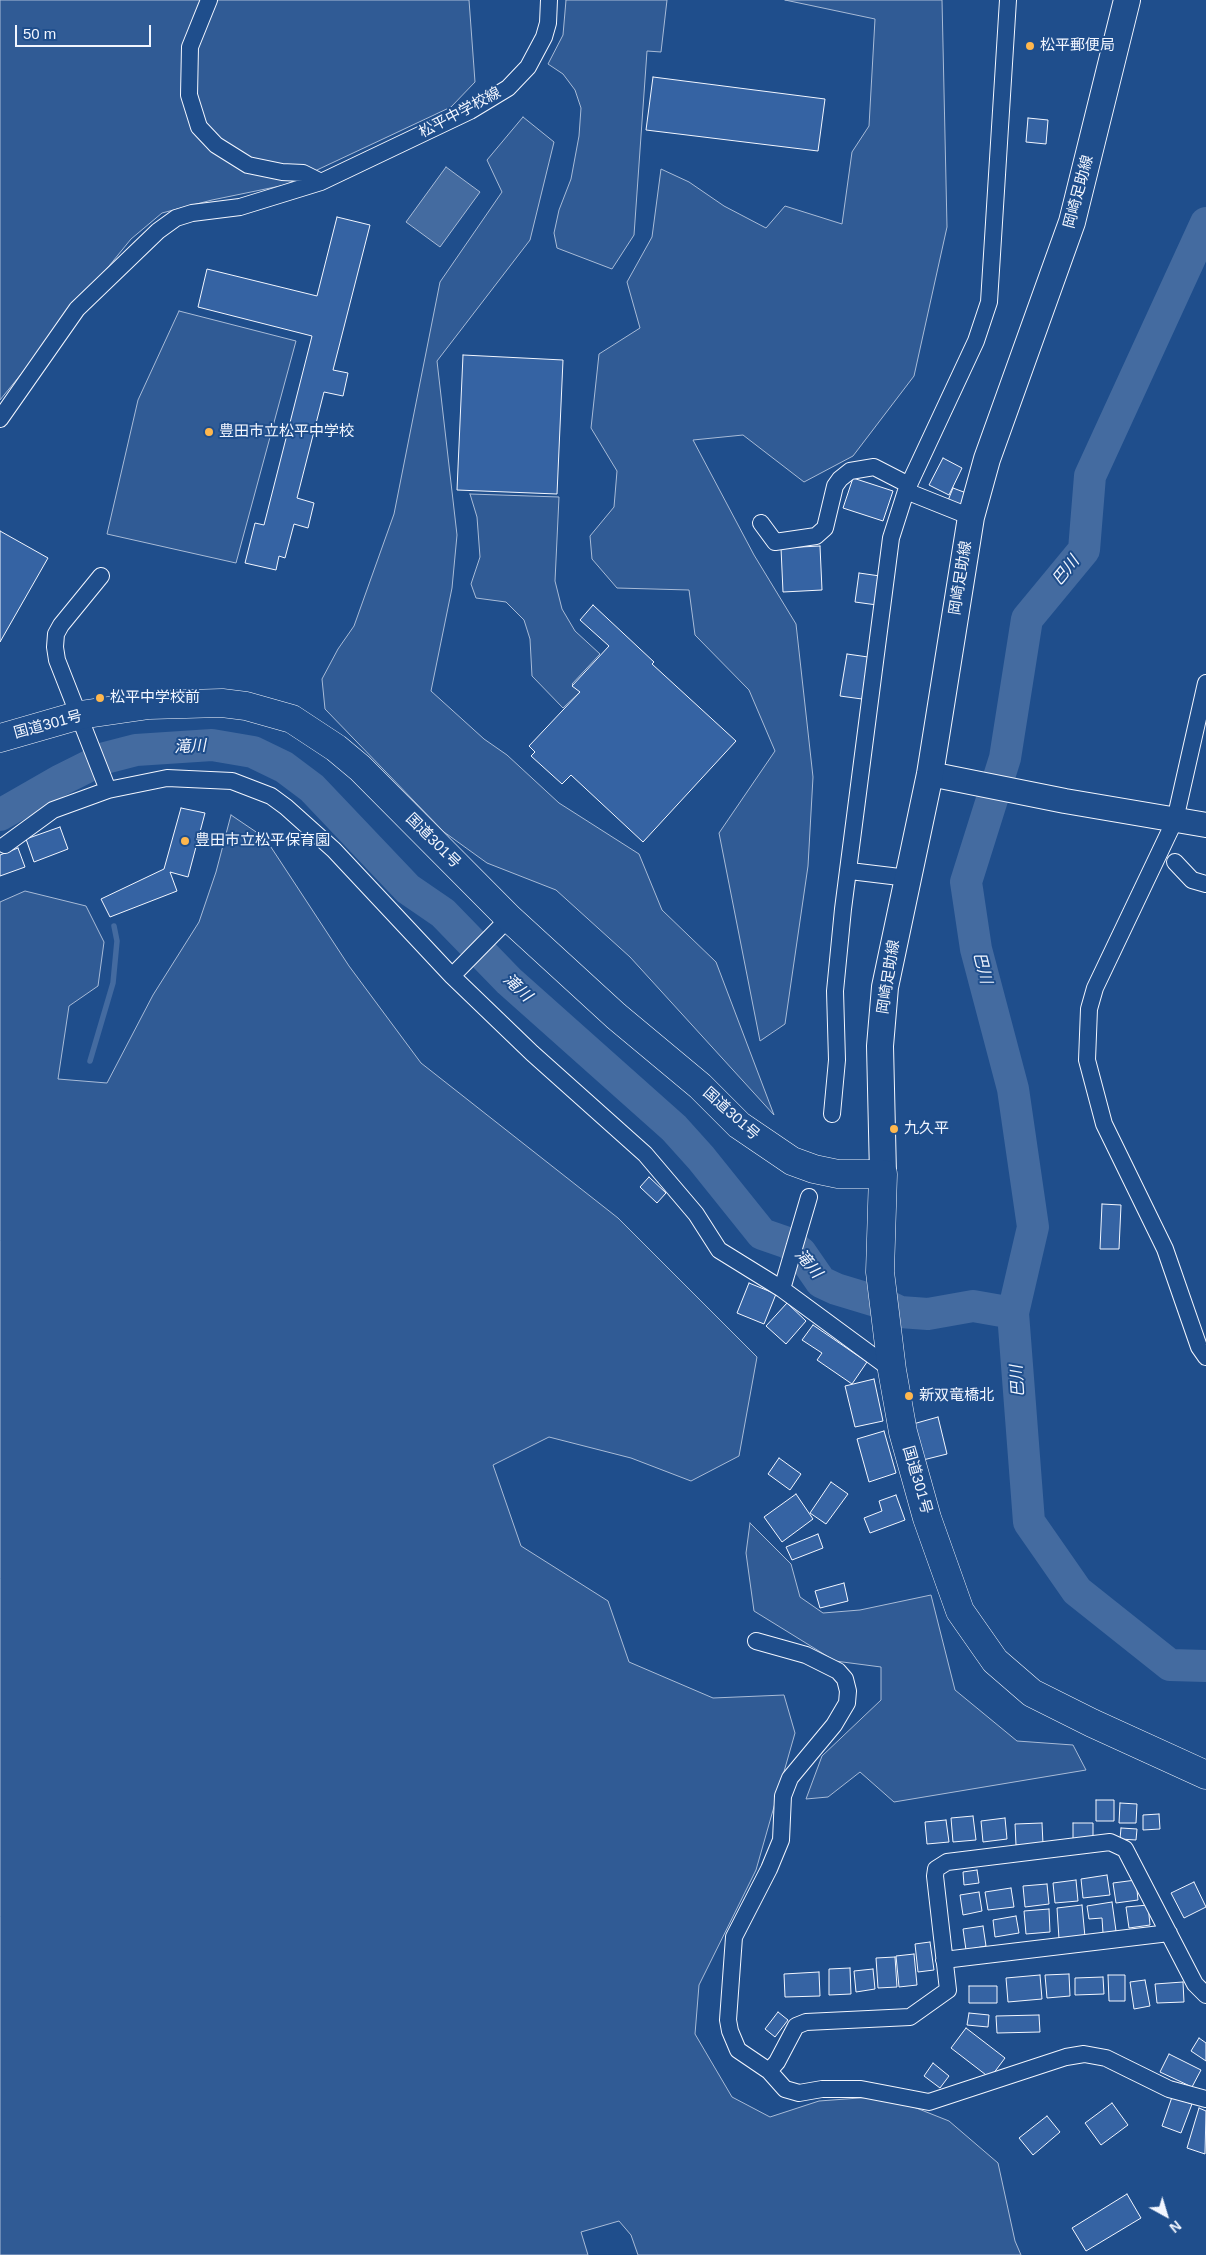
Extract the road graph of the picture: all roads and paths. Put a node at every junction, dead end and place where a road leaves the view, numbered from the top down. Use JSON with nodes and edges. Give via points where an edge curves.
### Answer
{"nodes":[{"id":1,"x":209,"y":0,"type":"edge"},
{"id":2,"x":549,"y":0,"type":"edge"},
{"id":3,"x":1008,"y":0,"type":"edge"},
{"id":4,"x":1127,"y":0,"type":"edge"},
{"id":5,"x":321,"y":182,"type":"junction"},
{"id":6,"x":0,"y":419,"type":"edge"},
{"id":7,"x":908,"y":488,"type":"junction"},
{"id":8,"x":971,"y":517,"type":"junction"},
{"id":9,"x":761,"y":523,"type":"dead end"},
{"id":10,"x":101,"y":576,"type":"dead end"},
{"id":11,"x":1206,"y":683,"type":"edge"},
{"id":12,"x":84,"y":726,"type":"junction"},
{"id":13,"x":0,"y":738,"type":"edge"},
{"id":14,"x":930,"y":774,"type":"junction"},
{"id":15,"x":108,"y":790,"type":"junction"},
{"id":16,"x":1175,"y":820,"type":"junction"},
{"id":17,"x":1206,"y":825,"type":"edge"},
{"id":18,"x":5,"y":845,"type":"dead end"},
{"id":19,"x":1175,"y":862,"type":"dead end"},
{"id":20,"x":850,"y":871,"type":"junction"},
{"id":21,"x":908,"y":878,"type":"junction"},
{"id":22,"x":1206,"y":884,"type":"edge"},
{"id":23,"x":509,"y":918,"type":"junction"},
{"id":24,"x":452,"y":976,"type":"junction"},
{"id":25,"x":832,"y":1114,"type":"dead end"},
{"id":26,"x":883,"y":1174,"type":"junction"},
{"id":27,"x":809,"y":1197,"type":"dead end"},
{"id":28,"x":784,"y":1282,"type":"junction"},
{"id":29,"x":890,"y":1357,"type":"junction"},
{"id":30,"x":1206,"y":1357,"type":"edge"},
{"id":31,"x":756,"y":1641,"type":"dead end"},
{"id":32,"x":1206,"y":1775,"type":"edge"},
{"id":33,"x":1169,"y":1933,"type":"junction"},
{"id":34,"x":944,"y":1960,"type":"junction"},
{"id":35,"x":1206,"y":1995,"type":"edge"},
{"id":36,"x":769,"y":2071,"type":"junction"},
{"id":37,"x":1206,"y":2099,"type":"edge"}],
"edges":[{"from":1,"to":5,"type":"street","via":[[190,47],[189,96],[199,127],[216,144],[248,165],[303,173]]},
{"from":2,"to":5,"type":"street","name":"松平中学校線","via":[[548,23],[538,51],[508,88],[470,111]]},
{"from":3,"to":7,"type":"street","via":[[989,302],[976,340]]},
{"from":4,"to":8,"type":"main road","name":"岡崎足助線","via":[[1072,222],[987,459]]},
{"from":5,"to":6,"type":"street","name":"松平中学校線","via":[[240,207],[176,218],[78,309]]},
{"from":7,"to":8,"type":"street"},
{"from":7,"to":9,"type":"street","via":[[874,467],[850,471],[835,486],[824,528],[816,536],[775,542]]},
{"from":7,"to":20,"type":"street","via":[[891,538]]},
{"from":8,"to":14,"type":"main road","name":"岡崎足助線"},
{"from":10,"to":12,"type":"street","via":[[56,634],[57,660]]},
{"from":11,"to":16,"type":"street"},
{"from":12,"to":13,"type":"highway","name":"国道301号"},
{"from":12,"to":15,"type":"street"},
{"from":12,"to":23,"type":"highway","name":"国道301号","via":[[149,705],[222,703],[292,719],[360,768]]},
{"from":14,"to":16,"type":"street"},
{"from":14,"to":21,"type":"main road","name":"岡崎足助線"},
{"from":15,"to":18,"type":"street","via":[[53,810]]},
{"from":15,"to":24,"type":"street","via":[[166,778],[232,781],[271,796],[334,850]]},
{"from":16,"to":17,"type":"street"},
{"from":16,"to":30,"type":"street","via":[[1095,988],[1089,1009],[1087,1060],[1104,1124],[1165,1249],[1199,1347]]},
{"from":19,"to":22,"type":"street","via":[[1192,880]]},
{"from":20,"to":21,"type":"street"},
{"from":20,"to":25,"type":"street","via":[[843,909],[836,991],[837,1060]]},
{"from":21,"to":26,"type":"main road","name":"岡崎足助線","via":[[885,987],[880,1046]]},
{"from":23,"to":24,"type":"street"},
{"from":23,"to":26,"type":"highway","name":"国道301号","via":[[609,1010],[700,1086],[739,1125],[769,1147],[814,1170],[838,1174]]},
{"from":24,"to":28,"type":"street","via":[[645,1154],[696,1214],[719,1250]]},
{"from":26,"to":29,"type":"highway","name":"国道301号","via":[[880,1272]]},
{"from":27,"to":28,"type":"street"},
{"from":28,"to":29,"type":"street"},
{"from":29,"to":32,"type":"highway","name":"国道301号","via":[[903,1432],[927,1518],[960,1611],[977,1639],[995,1661],[1032,1693]]},
{"from":31,"to":36,"type":"street","via":[[806,1655],[838,1671],[845,1679],[848,1691],[847,1703],[834,1725],[790,1778],[783,1796],[781,1840],[734,1937],[730,2031],[738,2050]]},
{"from":33,"to":34,"type":"street"},
{"from":33,"to":34,"type":"street","via":[[1125,1848],[1110,1842],[941,1865],[935,1876]]},
{"from":33,"to":35,"type":"street","via":[[1195,1984]]},
{"from":34,"to":36,"type":"street","via":[[948,1990],[910,2016],[806,2022],[796,2026]]},
{"from":36,"to":37,"type":"street","via":[[785,2089],[799,2093],[822,2089],[861,2089],[929,2102],[1084,2054],[1106,2058],[1169,2089]]}]}
